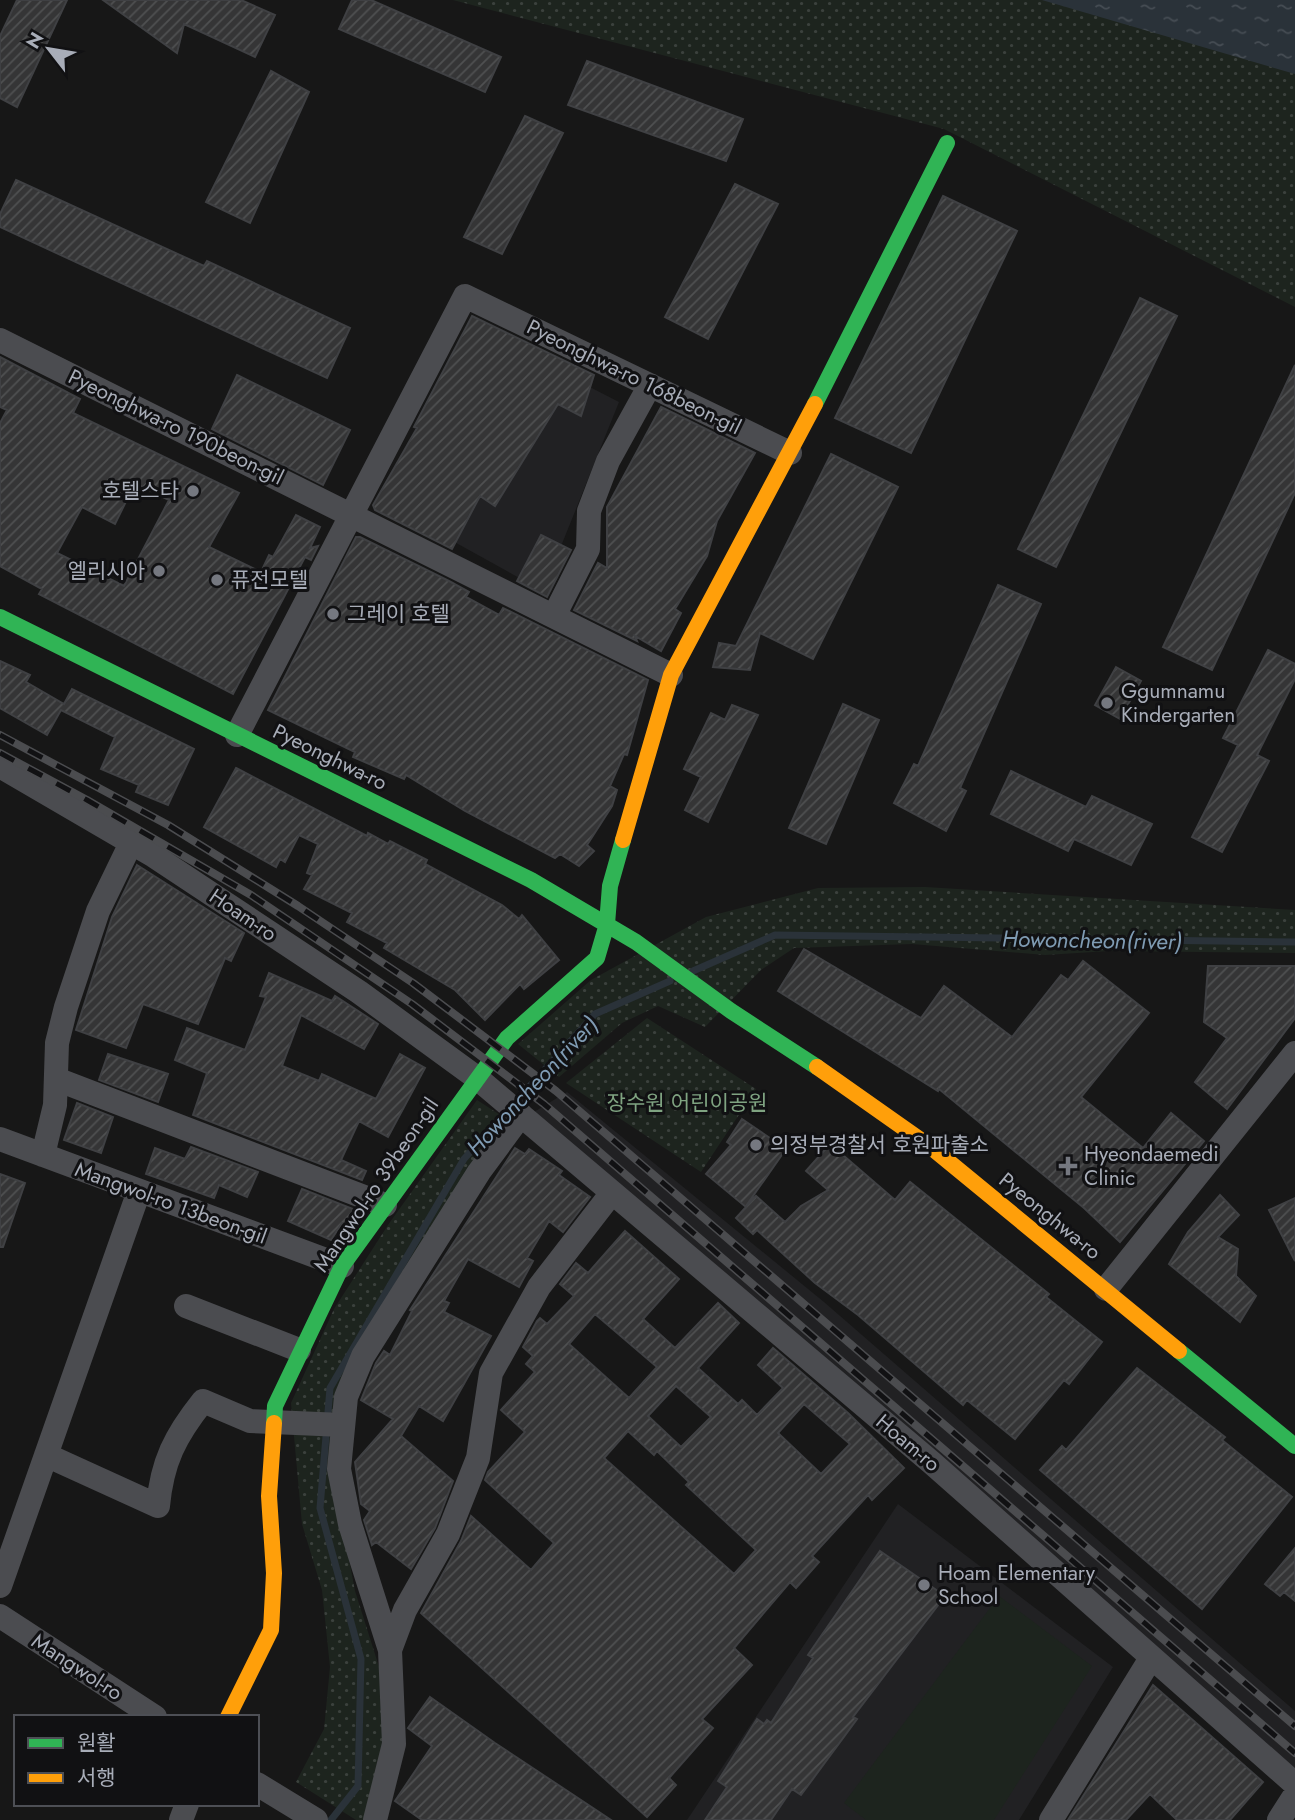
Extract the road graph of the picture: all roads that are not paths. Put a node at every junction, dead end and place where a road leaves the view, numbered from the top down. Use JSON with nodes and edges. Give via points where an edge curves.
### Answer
{"nodes":[{"id":1,"x":947,"y":143,"type":"dead end"},
{"id":2,"x":0,"y":340,"type":"edge"},
{"id":3,"x":650,"y":385,"type":"junction"},
{"id":4,"x":790,"y":453,"type":"junction"},
{"id":5,"x":352,"y":515,"type":"junction"},
{"id":6,"x":554,"y":616,"type":"junction"},
{"id":7,"x":0,"y":617,"type":"edge"},
{"id":8,"x":671,"y":675,"type":"junction"},
{"id":9,"x":237,"y":735,"type":"junction"},
{"id":10,"x":0,"y":766,"type":"edge"},
{"id":11,"x":131,"y":843,"type":"junction"},
{"id":12,"x":607,"y":924,"type":"junction"},
{"id":13,"x":1295,"y":1053,"type":"edge"},
{"id":14,"x":477,"y":1078,"type":"junction"},
{"id":15,"x":56,"y":1079,"type":"junction"},
{"id":16,"x":518,"y":1112,"type":"junction"},
{"id":17,"x":0,"y":1139,"type":"edge"},
{"id":18,"x":43,"y":1155,"type":"junction"},
{"id":19,"x":139,"y":1191,"type":"junction"},
{"id":20,"x":611,"y":1194,"type":"junction"},
{"id":21,"x":386,"y":1205,"type":"junction"},
{"id":22,"x":342,"y":1266,"type":"junction"},
{"id":23,"x":1107,"y":1289,"type":"junction"},
{"id":24,"x":186,"y":1306,"type":"dead end"},
{"id":25,"x":299,"y":1350,"type":"junction"},
{"id":26,"x":274,"y":1420,"type":"junction"},
{"id":27,"x":343,"y":1425,"type":"junction"},
{"id":28,"x":1295,"y":1446,"type":"edge"},
{"id":29,"x":46,"y":1455,"type":"junction"},
{"id":30,"x":0,"y":1586,"type":"edge"},
{"id":31,"x":0,"y":1616,"type":"edge"},
{"id":32,"x":390,"y":1650,"type":"junction"},
{"id":33,"x":1151,"y":1658,"type":"junction"},
{"id":34,"x":152,"y":1715,"type":"edge"},
{"id":35,"x":229,"y":1715,"type":"edge"},
{"id":36,"x":1295,"y":1784,"type":"edge"},
{"id":37,"x":259,"y":1785,"type":"edge"},
{"id":38,"x":1295,"y":1795,"type":"edge"},
{"id":39,"x":316,"y":1820,"type":"edge"},
{"id":40,"x":375,"y":1820,"type":"edge"},
{"id":41,"x":1051,"y":1820,"type":"edge"},
{"id":42,"x":1279,"y":1820,"type":"edge"}],
"edges":[{"from":1,"to":4,"type":"street"},
{"from":2,"to":5,"type":"street","name":"Pyeonghwa-ro 190beon-gil"},
{"from":3,"to":4,"type":"street","name":"Pyeonghwa-ro 168beon-gil"},
{"from":3,"to":5,"type":"street","name":"Pyeonghwa-ro 168beon-gil","via":[[465,296]]},
{"from":3,"to":6,"type":"street","via":[[608,461],[589,511],[588,549]]},
{"from":4,"to":8,"type":"street"},
{"from":5,"to":6,"type":"street","name":"Pyeonghwa-ro 190beon-gil"},
{"from":5,"to":9,"type":"street","name":"Pyeonghwa-ro 168beon-gil"},
{"from":6,"to":8,"type":"street","name":"Pyeonghwa-ro 190beon-gil"},
{"from":7,"to":9,"type":"street","name":"Pyeonghwa-ro"},
{"from":8,"to":12,"type":"street","via":[[610,886]]},
{"from":9,"to":12,"type":"street","name":"Pyeonghwa-ro","via":[[531,880]]},
{"from":10,"to":11,"type":"street","name":"Hoam-ro"},
{"from":11,"to":14,"type":"street","name":"Hoam-ro","via":[[359,992]]},
{"from":11,"to":15,"type":"street","via":[[98,911],[75,978],[57,1043]]},
{"from":12,"to":14,"type":"street","name":"Mangwol-ro 39beon-gil","via":[[597,958],[507,1038]]},
{"from":12,"to":23,"type":"street","name":"Pyeonghwa-ro","via":[[932,1148]]},
{"from":13,"to":23,"type":"street"},
{"from":14,"to":16,"type":"street","name":"Hoam-ro"},
{"from":14,"to":21,"type":"street","name":"Mangwol-ro 39beon-gil"},
{"from":15,"to":18,"type":"street"},
{"from":15,"to":21,"type":"street"},
{"from":16,"to":20,"type":"street","name":"Hoam-ro"},
{"from":16,"to":27,"type":"street","via":[[363,1356],[346,1397]]},
{"from":17,"to":18,"type":"street","name":"Mangwol-ro 13beon-gil"},
{"from":18,"to":19,"type":"street","name":"Mangwol-ro 13beon-gil"},
{"from":19,"to":22,"type":"street","name":"Mangwol-ro 13beon-gil"},
{"from":19,"to":29,"type":"street"},
{"from":20,"to":32,"type":"street","via":[[538,1287],[491,1373],[478,1458],[448,1534],[405,1610]]},
{"from":20,"to":33,"type":"street","name":"Hoam-ro","via":[[932,1463]]},
{"from":21,"to":22,"type":"street","name":"Mangwol-ro 39beon-gil"},
{"from":22,"to":25,"type":"street","name":"Mangwol-ro 39beon-gil"},
{"from":23,"to":28,"type":"street","name":"Pyeonghwa-ro"},
{"from":24,"to":25,"type":"street"},
{"from":25,"to":26,"type":"street","name":"Mangwol-ro 39beon-gil","via":[[275,1406]]},
{"from":26,"to":27,"type":"street"},
{"from":26,"to":29,"type":"street","via":[[250,1421],[204,1401],[178,1432],[160,1478],[158,1506]]},
{"from":26,"to":35,"type":"street","name":"Mangwol-ro 39beon-gil","via":[[269,1496],[274,1573],[271,1630]]},
{"from":27,"to":32,"type":"street","via":[[339,1469],[344,1496]]},
{"from":29,"to":30,"type":"street"},
{"from":31,"to":34,"type":"street","name":"Mangwol-ro"},
{"from":32,"to":40,"type":"street","via":[[394,1744]]},
{"from":33,"to":36,"type":"street","name":"Hoam-ro"},
{"from":33,"to":41,"type":"street"},
{"from":37,"to":39,"type":"street"},
{"from":38,"to":42,"type":"street"}]}
